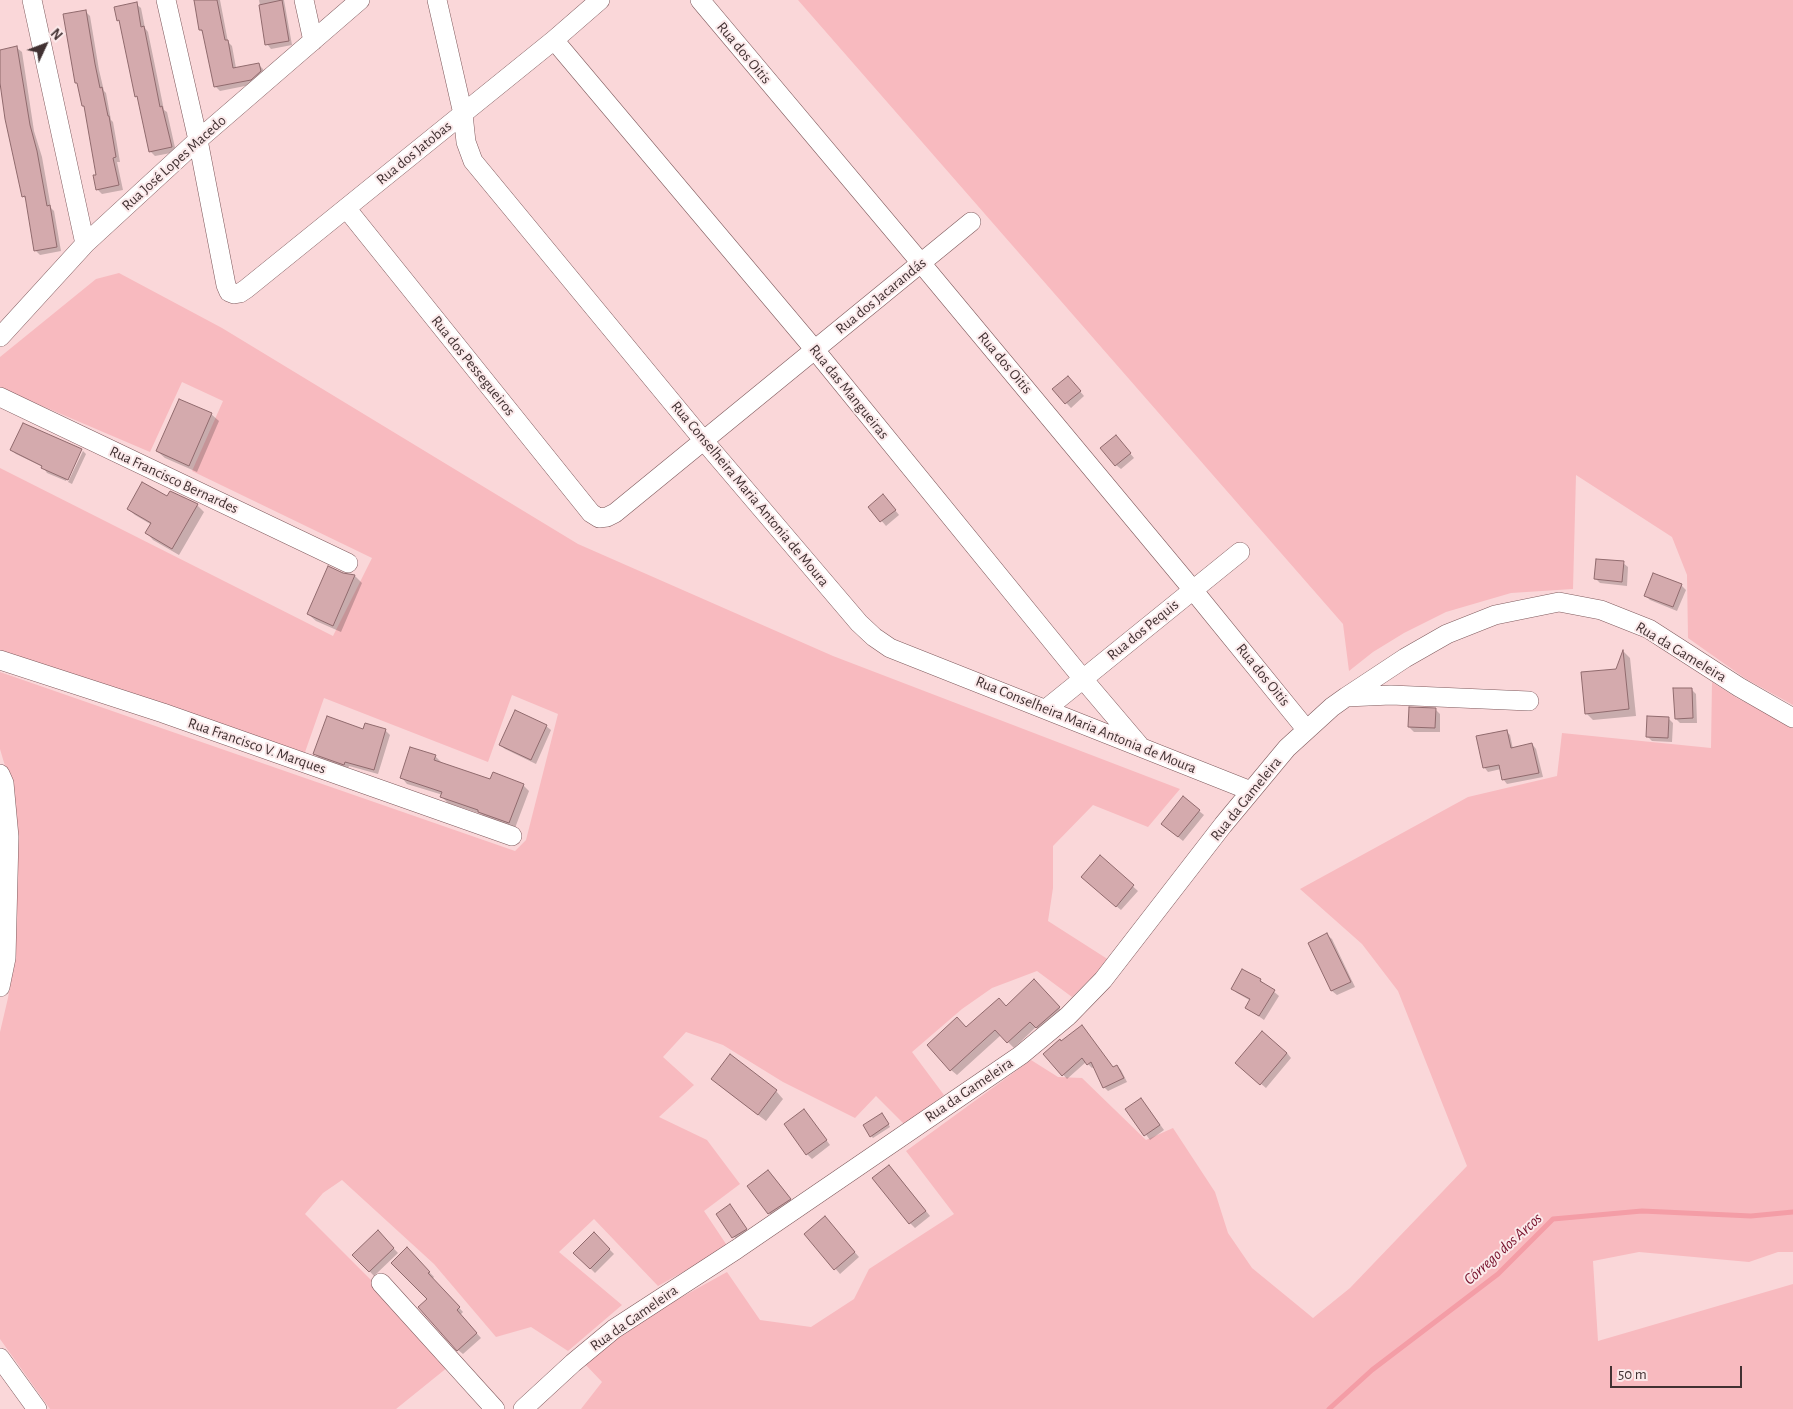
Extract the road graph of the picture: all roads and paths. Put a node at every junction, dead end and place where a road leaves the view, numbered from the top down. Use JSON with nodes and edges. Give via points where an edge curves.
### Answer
{"nodes":[{"id":1,"x":32,"y":0,"type":"edge"},
{"id":2,"x":166,"y":0,"type":"edge"},
{"id":3,"x":304,"y":0,"type":"edge"},
{"id":4,"x":360,"y":0,"type":"edge"},
{"id":5,"x":437,"y":0,"type":"edge"},
{"id":6,"x":600,"y":0,"type":"edge"},
{"id":7,"x":700,"y":0,"type":"edge"},
{"id":8,"x":554,"y":40,"type":"junction"},
{"id":9,"x":313,"y":41,"type":"junction"},
{"id":10,"x":462,"y":114,"type":"junction"},
{"id":11,"x":198,"y":140,"type":"junction"},
{"id":12,"x":346,"y":208,"type":"junction"},
{"id":13,"x":971,"y":222,"type":"dead end"},
{"id":14,"x":84,"y":244,"type":"junction"},
{"id":15,"x":921,"y":263,"type":"junction"},
{"id":16,"x":0,"y":337,"type":"edge"},
{"id":17,"x":815,"y":350,"type":"junction"},
{"id":18,"x":0,"y":397,"type":"edge"},
{"id":19,"x":704,"y":441,"type":"junction"},
{"id":20,"x":603,"y":518,"type":"joint"},
{"id":21,"x":1240,"y":552,"type":"dead end"},
{"id":22,"x":348,"y":563,"type":"dead end"},
{"id":23,"x":1193,"y":590,"type":"junction"},
{"id":24,"x":0,"y":660,"type":"edge"},
{"id":25,"x":1083,"y":679,"type":"junction"},
{"id":26,"x":1346,"y":697,"type":"junction"},
{"id":27,"x":1529,"y":701,"type":"dead end"},
{"id":28,"x":1046,"y":709,"type":"junction"},
{"id":29,"x":1793,"y":718,"type":"edge"},
{"id":30,"x":1306,"y":729,"type":"junction"},
{"id":31,"x":1141,"y":747,"type":"junction"},
{"id":32,"x":0,"y":774,"type":"edge"},
{"id":33,"x":1251,"y":792,"type":"junction"},
{"id":34,"x":512,"y":836,"type":"dead end"},
{"id":35,"x":0,"y":987,"type":"edge"},
{"id":36,"x":381,"y":1283,"type":"dead end"},
{"id":37,"x":0,"y":1358,"type":"edge"},
{"id":38,"x":37,"y":1409,"type":"edge"},
{"id":39,"x":495,"y":1409,"type":"edge"},
{"id":40,"x":523,"y":1409,"type":"edge"}],
"edges":[{"from":1,"to":14,"type":"street"},
{"from":2,"to":11,"type":"street"},
{"from":3,"to":9,"type":"street"},
{"from":4,"to":9,"type":"street","name":"Rua José Lopes Macedo"},
{"from":5,"to":10,"type":"street","name":"Rua Conselheira Maria Antonia de Moura"},
{"from":6,"to":8,"type":"street","name":"Rua dos Jatobas"},
{"from":7,"to":15,"type":"street","name":"Rua dos Oitis"},
{"from":8,"to":10,"type":"street","name":"Rua dos Jatobas"},
{"from":8,"to":17,"type":"street","name":"Rua das Mangueiras"},
{"from":9,"to":11,"type":"street","name":"Rua José Lopes Macedo"},
{"from":10,"to":12,"type":"street","name":"Rua dos Jatobas"},
{"from":10,"to":19,"type":"street","name":"Rua Conselheira Maria Antonia de Moura","via":[[473,161]]},
{"from":11,"to":12,"type":"street","name":"Rua dos Jatobas","via":[[226,285],[234,294],[240,293]]},
{"from":11,"to":14,"type":"street","name":"Rua José Lopes Macedo"},
{"from":12,"to":20,"type":"street","name":"Rua dos Pessegueiros","via":[[591,513]]},
{"from":13,"to":15,"type":"street","name":"Rua dos Jacarandás"},
{"from":14,"to":16,"type":"street","name":"Rua José Lopes Macedo"},
{"from":15,"to":17,"type":"street","name":"Rua dos Jacarandás"},
{"from":15,"to":23,"type":"street","name":"Rua dos Oitis"},
{"from":17,"to":19,"type":"street","name":"Rua dos Jacarandás"},
{"from":17,"to":25,"type":"street","name":"Rua das Mangueiras"},
{"from":18,"to":22,"type":"street","name":"Rua Francisco Bernardes"},
{"from":19,"to":20,"type":"street","name":"Rua dos Jacarandás","via":[[615,513]]},
{"from":19,"to":28,"type":"street","name":"Rua Conselheira Maria Antonia de Moura","via":[[874,637],[890,648]]},
{"from":21,"to":23,"type":"street","name":"Rua dos Pequis"},
{"from":23,"to":25,"type":"street","name":"Rua dos Pequis"},
{"from":23,"to":30,"type":"street","name":"Rua dos Oitis"},
{"from":24,"to":34,"type":"street","name":"Rua Francisco V. Marques","via":[[163,713]]},
{"from":25,"to":28,"type":"street","name":"Rua dos Pequis"},
{"from":25,"to":31,"type":"street","name":"Rua das Mangueiras"},
{"from":26,"to":27,"type":"street","via":[[1391,695]]},
{"from":26,"to":29,"type":"street","name":"Rua da Gameleira","via":[[1446,634],[1495,615],[1559,602],[1600,610],[1649,630]]},
{"from":26,"to":30,"type":"street","name":"Rua da Gameleira"},
{"from":28,"to":31,"type":"street","name":"Rua Conselheira Maria Antonia de Moura"},
{"from":30,"to":33,"type":"street","name":"Rua da Gameleira"},
{"from":31,"to":33,"type":"street","name":"Rua Conselheira Maria Antonia de Moura"},
{"from":32,"to":35,"type":"street","via":[[4,784],[9,837],[6,958]]},
{"from":33,"to":40,"type":"street","name":"Rua da Gameleira","via":[[1103,980],[1043,1038],[737,1249],[614,1329]]},
{"from":36,"to":39,"type":"street"},
{"from":37,"to":38,"type":"street"}]}
